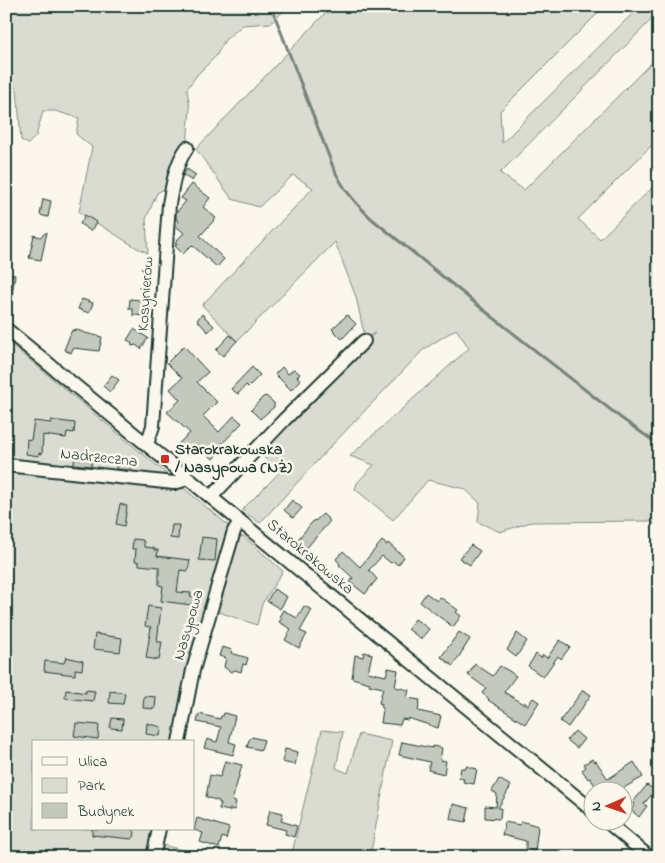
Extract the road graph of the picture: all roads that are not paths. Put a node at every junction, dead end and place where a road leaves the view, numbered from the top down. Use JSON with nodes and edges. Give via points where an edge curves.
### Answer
{"nodes":[{"id":1,"x":187,"y":148,"type":"dead end"},
{"id":2,"x":6,"y":329,"type":"edge"},
{"id":3,"x":364,"y":341,"type":"dead end"},
{"id":4,"x":147,"y":444,"type":"junction"},
{"id":5,"x":6,"y":465,"type":"edge"},
{"id":6,"x":186,"y":477,"type":"junction"},
{"id":7,"x":211,"y":497,"type":"junction"},
{"id":8,"x":240,"y":521,"type":"junction"},
{"id":9,"x":179,"y":740,"type":"edge"},
{"id":10,"x":582,"y":802,"type":"edge"},
{"id":11,"x":158,"y":830,"type":"edge"},
{"id":12,"x":617,"y":830,"type":"edge"},
{"id":13,"x":153,"y":857,"type":"edge"},
{"id":14,"x":650,"y":857,"type":"edge"}],
"edges":[{"from":1,"to":4,"type":"street","name":"Kosynierów","via":[[179,159],[169,204],[153,426]]},
{"from":2,"to":4,"type":"street","name":"Starokrakowska"},
{"from":3,"to":7,"type":"street"},
{"from":4,"to":6,"type":"street","name":"Starokrakowska"},
{"from":5,"to":6,"type":"street","name":"Nadrzeczna","via":[[174,483]]},
{"from":6,"to":7,"type":"street","name":"Starokrakowska"},
{"from":7,"to":8,"type":"street","name":"Starokrakowska"},
{"from":8,"to":9,"type":"street","name":"Nasypowa","via":[[234,531],[193,670]]},
{"from":8,"to":10,"type":"street","name":"Starokrakowska"},
{"from":11,"to":13,"type":"street"},
{"from":12,"to":14,"type":"street"}]}
